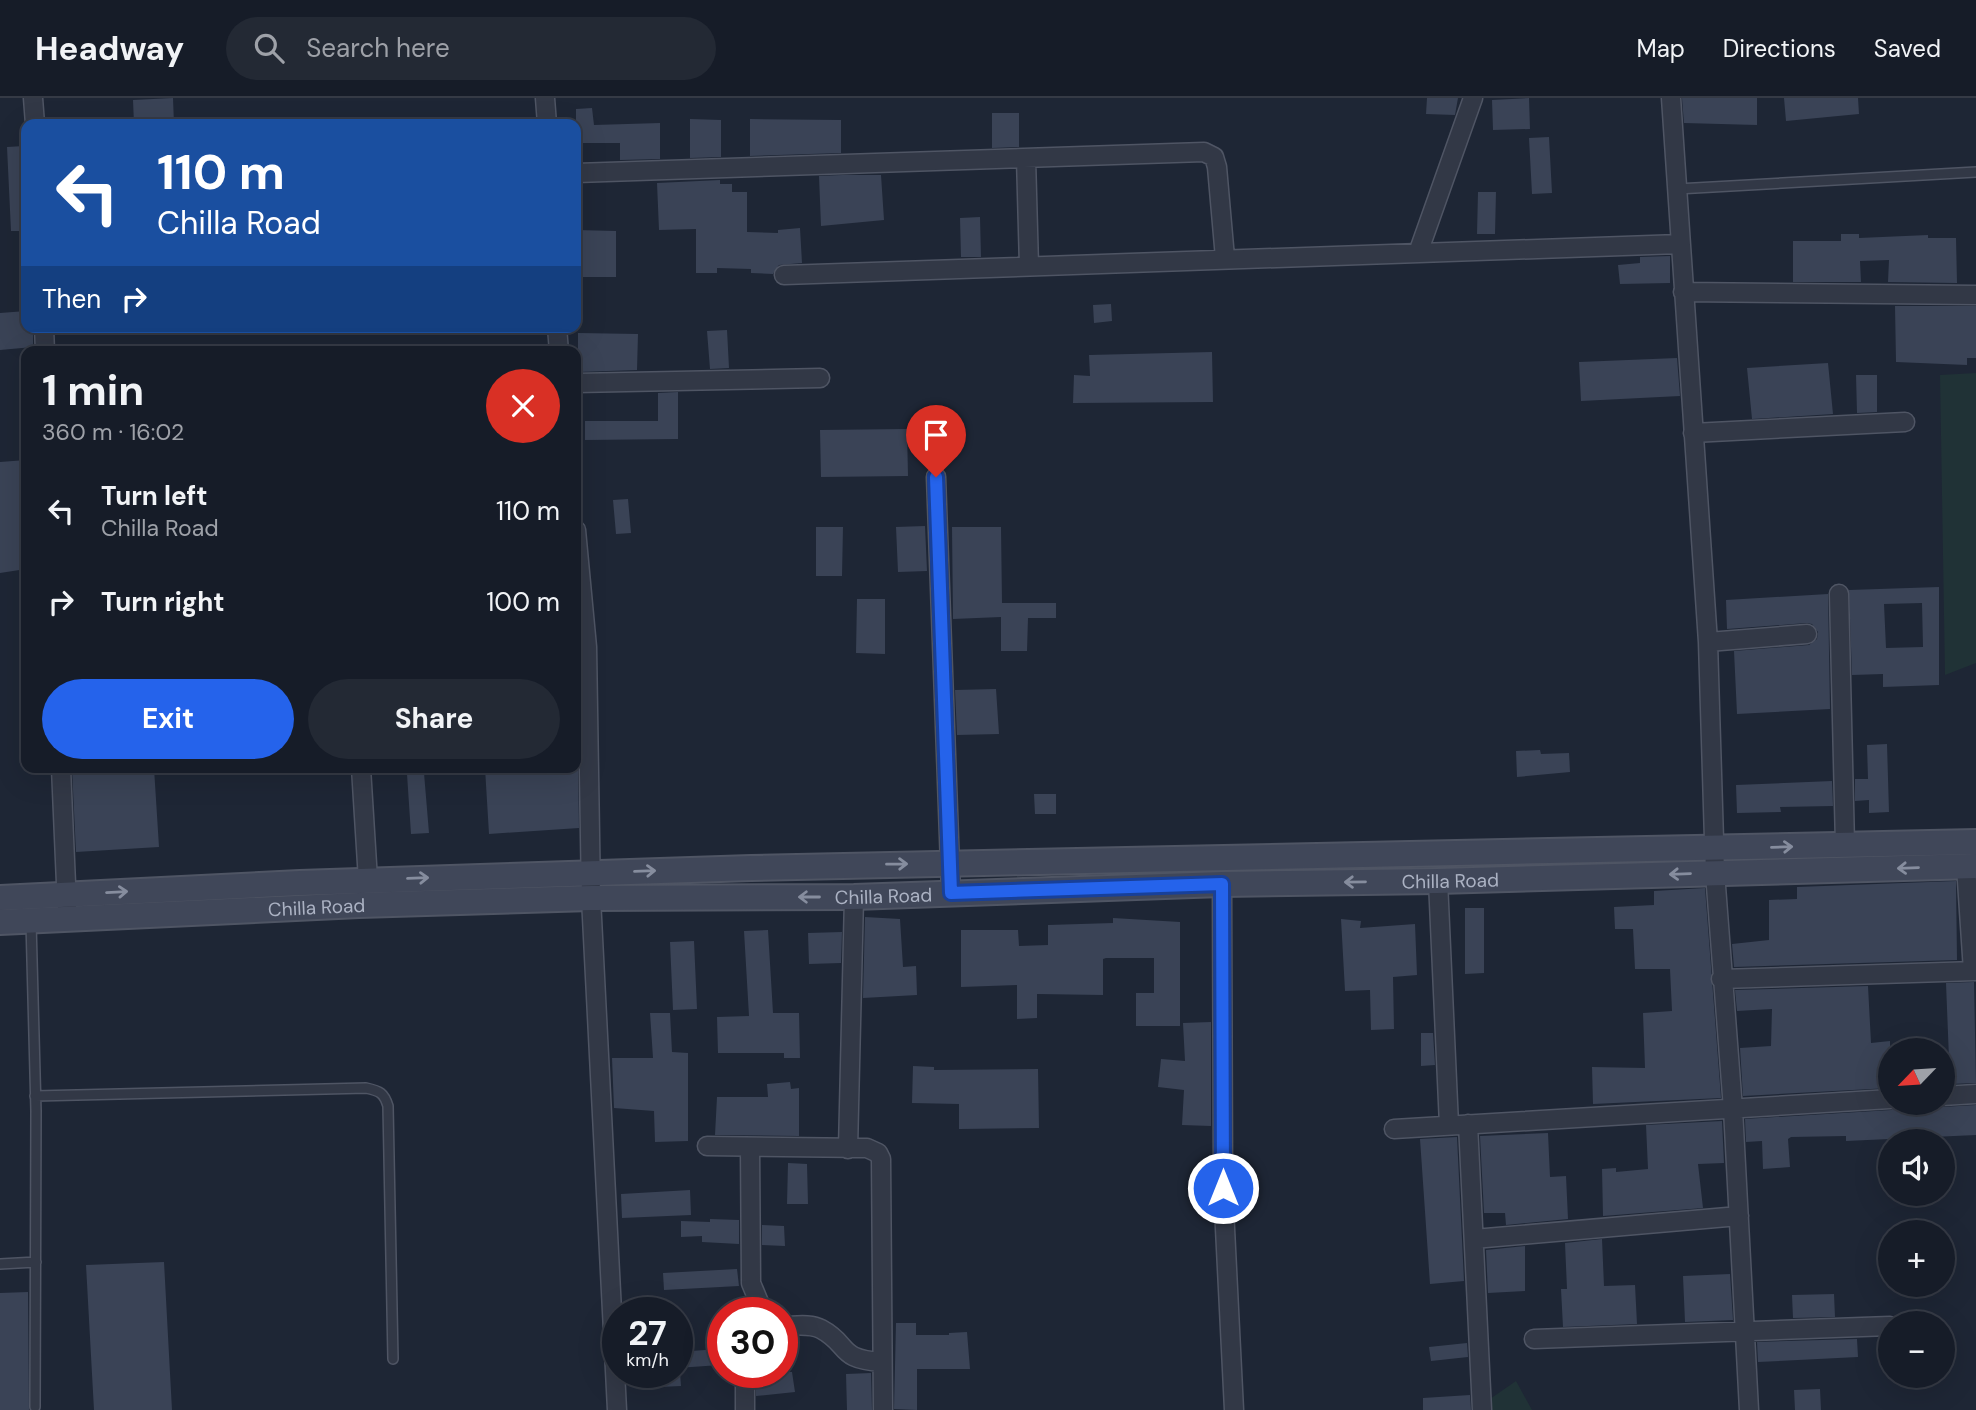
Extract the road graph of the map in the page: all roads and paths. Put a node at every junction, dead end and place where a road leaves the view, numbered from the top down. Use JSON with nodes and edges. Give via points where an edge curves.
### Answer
{"nodes":[{"id":1,"x":33,"y":98,"type":"edge"},
{"id":2,"x":545,"y":98,"type":"edge"},
{"id":3,"x":1473,"y":98,"type":"edge"},
{"id":4,"x":1671,"y":98,"type":"edge"},
{"id":5,"x":35,"y":119,"type":"edge"},
{"id":6,"x":547,"y":119,"type":"edge"},
{"id":7,"x":1026,"y":158,"type":"junction"},
{"id":8,"x":1976,"y":172,"type":"edge"},
{"id":9,"x":581,"y":173,"type":"edge"},
{"id":10,"x":1677,"y":189,"type":"junction"},
{"id":11,"x":1680,"y":244,"type":"junction"},
{"id":12,"x":1418,"y":254,"type":"junction"},
{"id":13,"x":1225,"y":258,"type":"junction"},
{"id":14,"x":1029,"y":265,"type":"junction"},
{"id":15,"x":784,"y":275,"type":"dead end"},
{"id":16,"x":1683,"y":292,"type":"junction"},
{"id":17,"x":1976,"y":295,"type":"edge"},
{"id":18,"x":820,"y":378,"type":"dead end"},
{"id":19,"x":581,"y":383,"type":"edge"},
{"id":20,"x":1905,"y":422,"type":"dead end"},
{"id":21,"x":1693,"y":433,"type":"junction"},
{"id":22,"x":936,"y":477,"type":"dead end"},
{"id":23,"x":581,"y":583,"type":"edge"},
{"id":24,"x":1839,"y":594,"type":"dead end"},
{"id":25,"x":1807,"y":634,"type":"dead end"},
{"id":26,"x":1708,"y":642,"type":"junction"},
{"id":27,"x":61,"y":773,"type":"edge"},
{"id":28,"x":361,"y":773,"type":"edge"},
{"id":29,"x":1976,"y":842,"type":"edge"},
{"id":30,"x":1844,"y":845,"type":"junction"},
{"id":31,"x":1715,"y":861,"type":"junction"},
{"id":32,"x":949,"y":863,"type":"junction"},
{"id":33,"x":1971,"y":866,"type":"edge"},
{"id":34,"x":593,"y":873,"type":"junction"},
{"id":35,"x":368,"y":880,"type":"junction"},
{"id":36,"x":1438,"y":881,"type":"junction"},
{"id":37,"x":1222,"y":884,"type":"junction"},
{"id":38,"x":951,"y":893,"type":"junction"},
{"id":39,"x":854,"y":897,"type":"junction"},
{"id":40,"x":0,"y":898,"type":"edge"},
{"id":41,"x":591,"y":898,"type":"junction"},
{"id":42,"x":67,"y":906,"type":"junction"},
{"id":43,"x":30,"y":920,"type":"junction"},
{"id":44,"x":0,"y":922,"type":"edge"},
{"id":45,"x":1974,"y":971,"type":"edge"},
{"id":46,"x":1721,"y":979,"type":"junction"},
{"id":47,"x":1976,"y":1094,"type":"edge"},
{"id":48,"x":1955,"y":1095,"type":"edge"},
{"id":49,"x":36,"y":1096,"type":"junction"},
{"id":50,"x":1878,"y":1100,"type":"edge"},
{"id":51,"x":1733,"y":1109,"type":"junction"},
{"id":52,"x":1468,"y":1124,"type":"junction"},
{"id":53,"x":1450,"y":1125,"type":"junction"},
{"id":54,"x":1394,"y":1129,"type":"dead end"},
{"id":55,"x":707,"y":1146,"type":"dead end"},
{"id":56,"x":750,"y":1147,"type":"junction"},
{"id":57,"x":848,"y":1149,"type":"junction"},
{"id":58,"x":1739,"y":1216,"type":"junction"},
{"id":59,"x":1474,"y":1239,"type":"junction"},
{"id":60,"x":36,"y":1262,"type":"junction"},
{"id":61,"x":0,"y":1264,"type":"edge"},
{"id":62,"x":757,"y":1297,"type":"edge"},
{"id":63,"x":798,"y":1325,"type":"edge"},
{"id":64,"x":1878,"y":1326,"type":"edge"},
{"id":65,"x":1745,"y":1330,"type":"junction"},
{"id":66,"x":1534,"y":1339,"type":"dead end"},
{"id":67,"x":393,"y":1359,"type":"dead end"},
{"id":68,"x":882,"y":1362,"type":"junction"},
{"id":69,"x":745,"y":1388,"type":"edge"},
{"id":70,"x":35,"y":1407,"type":"dead end"},
{"id":71,"x":617,"y":1410,"type":"edge"},
{"id":72,"x":745,"y":1410,"type":"edge"},
{"id":73,"x":883,"y":1410,"type":"edge"},
{"id":74,"x":1234,"y":1410,"type":"edge"},
{"id":75,"x":1482,"y":1410,"type":"edge"},
{"id":76,"x":1749,"y":1410,"type":"edge"}],
"edges":[{"from":1,"to":5,"type":"street"},
{"from":2,"to":6,"type":"street"},
{"from":3,"to":12,"type":"street"},
{"from":4,"to":10,"type":"street"},
{"from":7,"to":9,"type":"street"},
{"from":7,"to":13,"type":"street","via":[[1204,152],[1214,157]]},
{"from":7,"to":14,"type":"street"},
{"from":8,"to":10,"type":"lane"},
{"from":10,"to":11,"type":"street"},
{"from":11,"to":12,"type":"street"},
{"from":11,"to":16,"type":"street"},
{"from":12,"to":13,"type":"street"},
{"from":13,"to":14,"type":"street"},
{"from":14,"to":15,"type":"street"},
{"from":16,"to":17,"type":"street"},
{"from":16,"to":21,"type":"street"},
{"from":18,"to":19,"type":"street"},
{"from":20,"to":21,"type":"street"},
{"from":21,"to":26,"type":"street"},
{"from":22,"to":32,"type":"street"},
{"from":23,"to":34,"type":"street"},
{"from":24,"to":30,"type":"street"},
{"from":25,"to":26,"type":"street"},
{"from":26,"to":31,"type":"street"},
{"from":27,"to":42,"type":"street"},
{"from":28,"to":35,"type":"street"},
{"from":29,"to":30,"type":"main road"},
{"from":31,"to":30,"type":"main road","one_way":true},
{"from":31,"to":32,"type":"main road","name":"Chilla Road","via":[[1278,854]]},
{"from":33,"to":31,"type":"main road","name":"Chilla Road","one_way":true},
{"from":31,"to":36,"type":"main road","name":"Chilla Road","one_way":true},
{"from":31,"to":46,"type":"street"},
{"from":34,"to":32,"type":"main road","name":"Chilla Road","one_way":true},
{"from":32,"to":38,"type":"street"},
{"from":33,"to":45,"type":"street"},
{"from":35,"to":34,"type":"main road","name":"Chilla Road","one_way":true},
{"from":34,"to":41,"type":"street"},
{"from":42,"to":35,"type":"main road","name":"Chilla Road","one_way":true},
{"from":36,"to":37,"type":"main road","name":"Chilla Road","one_way":true},
{"from":36,"to":53,"type":"street"},
{"from":37,"to":38,"type":"main road","name":"Chilla Road"},
{"from":37,"to":74,"type":"street","via":[[1223,1188]]},
{"from":38,"to":39,"type":"main road","name":"Chilla Road"},
{"from":39,"to":41,"type":"main road","name":"Chilla Road","one_way":true},
{"from":39,"to":57,"type":"street"},
{"from":40,"to":42,"type":"main road","name":"Chilla Road"},
{"from":41,"to":42,"type":"main road","name":"Chilla Road"},
{"from":41,"to":71,"type":"street"},
{"from":42,"to":43,"type":"main road","name":"Chilla Road"},
{"from":43,"to":44,"type":"main road","name":"Chilla Road"},
{"from":43,"to":49,"type":"lane"},
{"from":45,"to":46,"type":"street"},
{"from":46,"to":51,"type":"street"},
{"from":47,"to":48,"type":"street"},
{"from":49,"to":60,"type":"lane"},
{"from":49,"to":67,"type":"lane","via":[[379,1091],[388,1106]]},
{"from":50,"to":51,"type":"street"},
{"from":51,"to":52,"type":"street"},
{"from":51,"to":58,"type":"street"},
{"from":52,"to":53,"type":"street"},
{"from":52,"to":59,"type":"street"},
{"from":53,"to":54,"type":"street"},
{"from":55,"to":56,"type":"street"},
{"from":56,"to":57,"type":"street"},
{"from":56,"to":62,"type":"street","via":[[751,1283]]},
{"from":57,"to":68,"type":"street","via":[[873,1149],[881,1159]]},
{"from":58,"to":59,"type":"street"},
{"from":58,"to":65,"type":"street"},
{"from":59,"to":75,"type":"street"},
{"from":60,"to":61,"type":"lane"},
{"from":60,"to":70,"type":"lane"},
{"from":63,"to":68,"type":"street","via":[[823,1330],[857,1360]]},
{"from":64,"to":65,"type":"street"},
{"from":65,"to":66,"type":"street"},
{"from":65,"to":76,"type":"street"},
{"from":68,"to":73,"type":"street"},
{"from":69,"to":72,"type":"street"}]}
